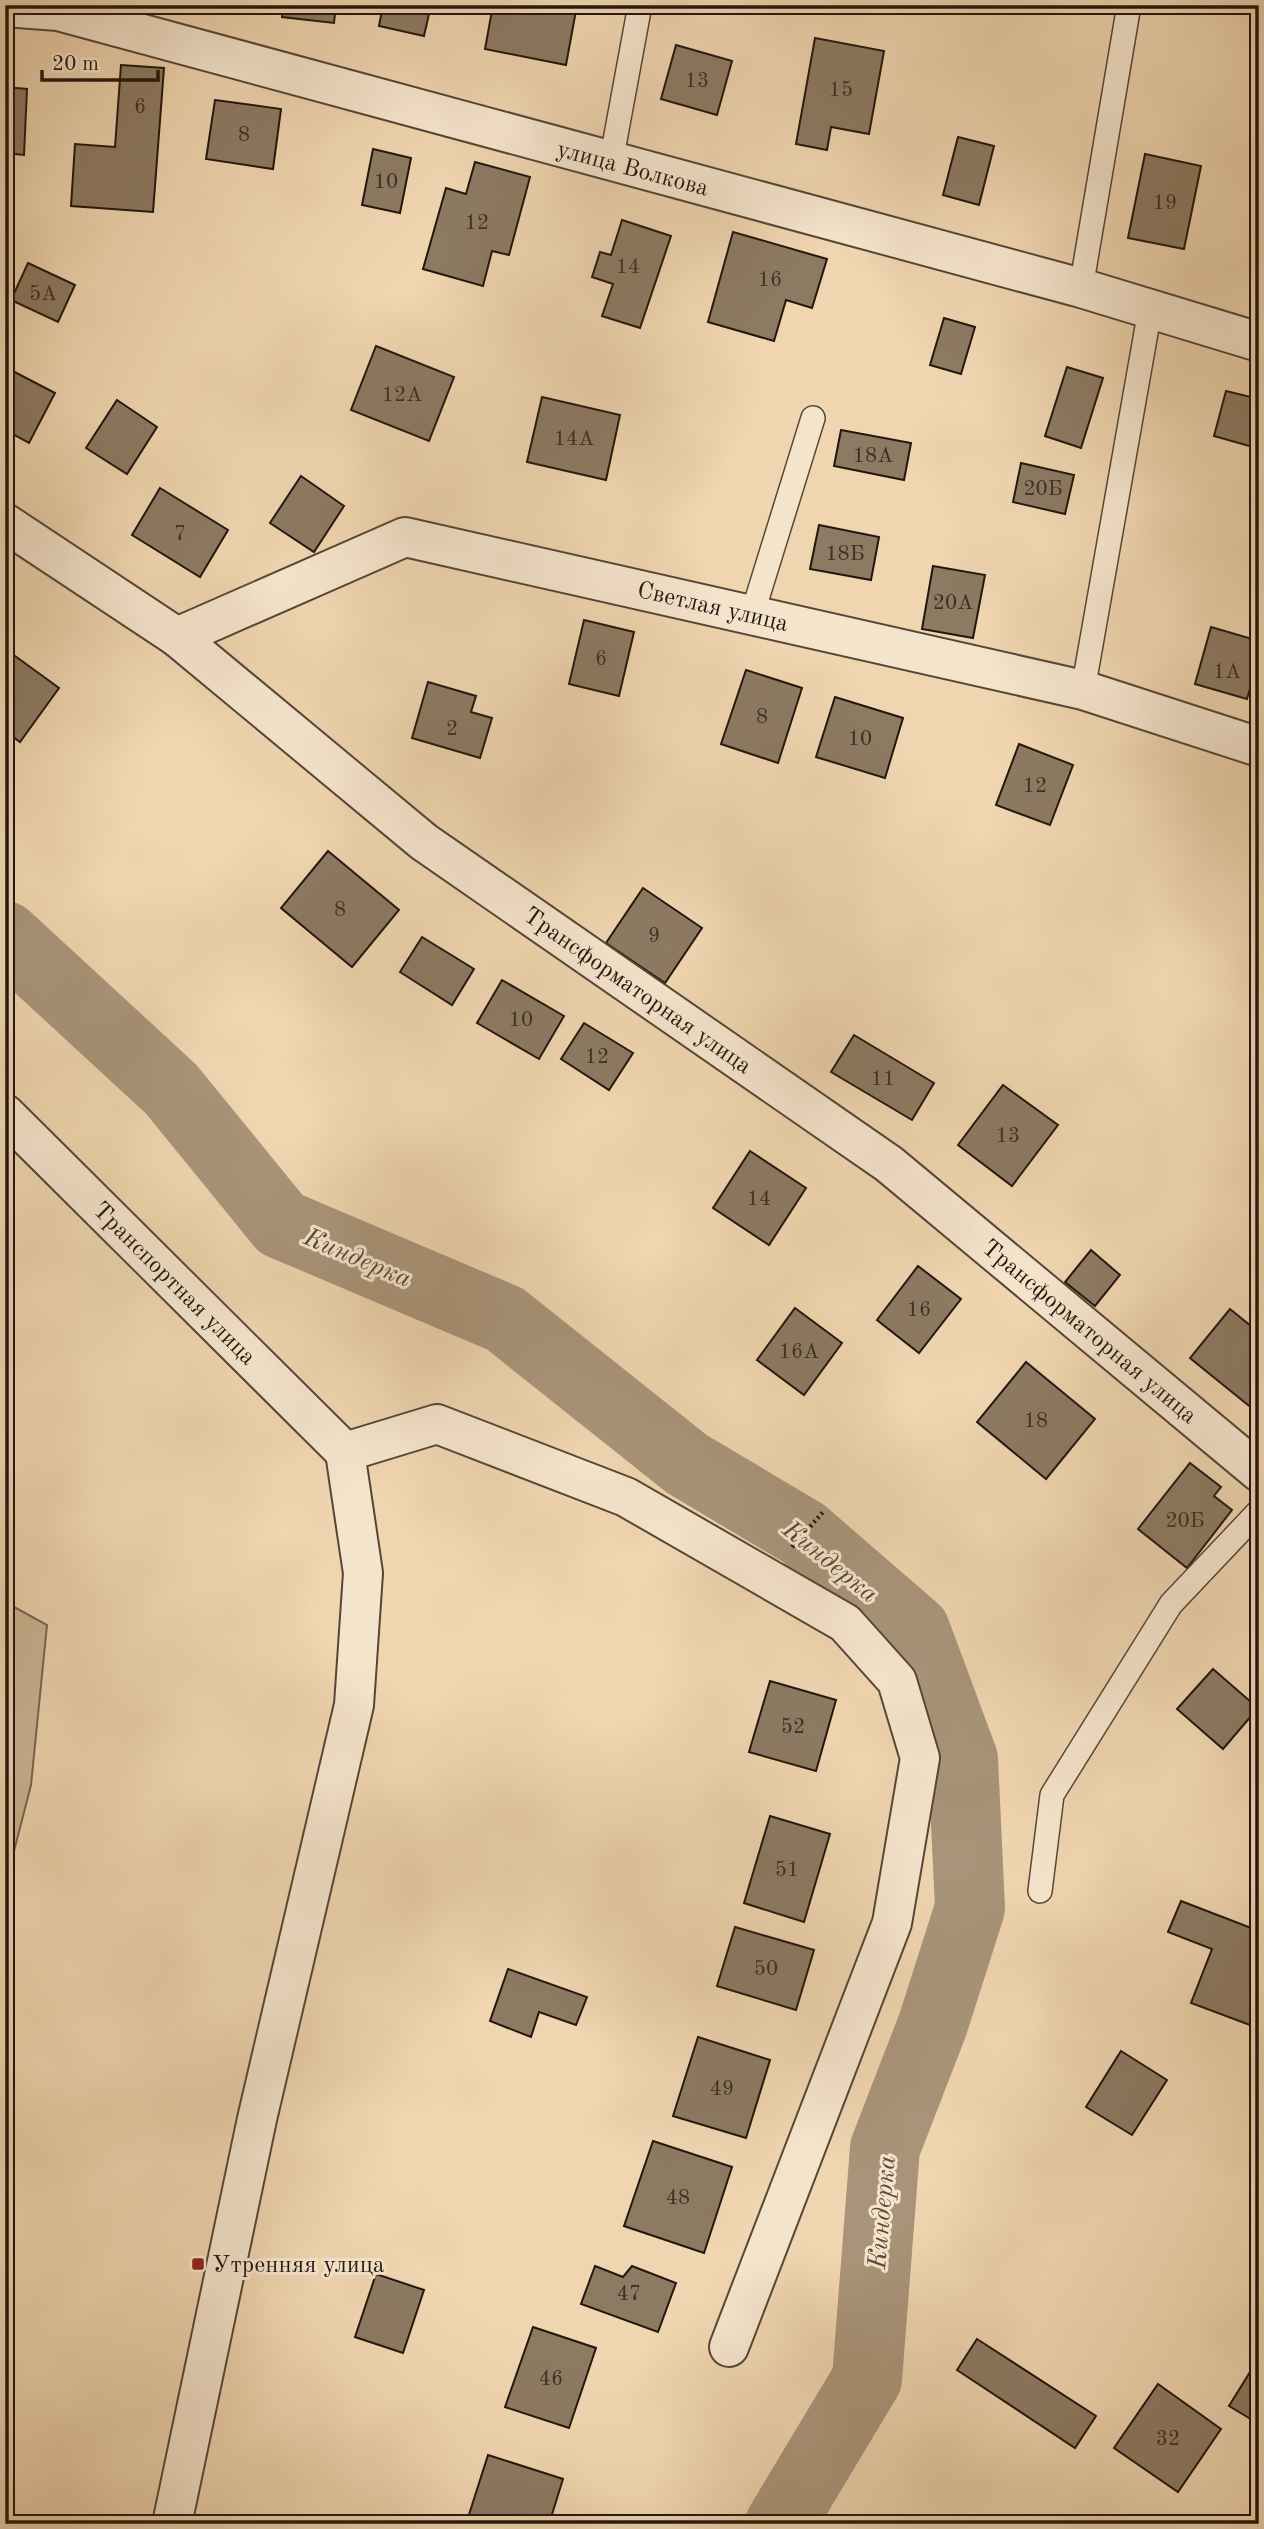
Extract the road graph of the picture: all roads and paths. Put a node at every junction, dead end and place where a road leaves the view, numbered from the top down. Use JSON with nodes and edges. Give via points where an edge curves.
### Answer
{"nodes":[{"id":1,"x":640,"y":5,"type":"edge"},
{"id":2,"x":1129,"y":5,"type":"edge"},
{"id":3,"x":5,"y":7,"type":"edge"},
{"id":4,"x":58,"y":8,"type":"edge"},
{"id":5,"x":611,"y":162,"type":"junction"},
{"id":6,"x":1081,"y":288,"type":"junction"},
{"id":7,"x":1150,"y":310,"type":"junction"},
{"id":8,"x":1259,"y":342,"type":"edge"},
{"id":9,"x":813,"y":418,"type":"dead end"},
{"id":10,"x":5,"y":523,"type":"edge"},
{"id":11,"x":752,"y":615,"type":"junction"},
{"id":12,"x":177,"y":636,"type":"junction"},
{"id":13,"x":1083,"y":690,"type":"junction"},
{"id":14,"x":1259,"y":747,"type":"edge"},
{"id":15,"x":5,"y":1114,"type":"edge"},
{"id":16,"x":345,"y":1452,"type":"junction"},
{"id":17,"x":1259,"y":1472,"type":"edge"},
{"id":18,"x":824,"y":1511,"type":"dead end"},
{"id":19,"x":1259,"y":1511,"type":"edge"},
{"id":20,"x":765,"y":1576,"type":"junction"},
{"id":21,"x":1040,"y":1891,"type":"dead end"},
{"id":22,"x":729,"y":2347,"type":"dead end"},
{"id":23,"x":172,"y":2524,"type":"edge"}],
"edges":[{"from":1,"to":5,"type":"lane"},
{"from":2,"to":6,"type":"lane"},
{"from":3,"to":4,"type":"street","name":"улица Волкова"},
{"from":4,"to":5,"type":"street","name":"улица Волкова"},
{"from":5,"to":6,"type":"street","name":"улица Волкова"},
{"from":6,"to":7,"type":"street","name":"улица Волкова"},
{"from":7,"to":8,"type":"street","name":"улица Волкова"},
{"from":7,"to":13,"type":"lane"},
{"from":9,"to":11,"type":"lane"},
{"from":10,"to":12,"type":"street","name":"Трансформаторная улица"},
{"from":11,"to":12,"type":"street","name":"Светлая улица","via":[[405,537]]},
{"from":11,"to":13,"type":"street","name":"Светлая улица"},
{"from":12,"to":17,"type":"street","name":"Трансформаторная улица","via":[[424,842],[889,1164]]},
{"from":13,"to":14,"type":"street","name":"Светлая улица"},
{"from":15,"to":16,"type":"street","name":"Транспортная улица"},
{"from":16,"to":20,"type":"street","via":[[437,1424],[626,1497]]},
{"from":16,"to":23,"type":"street","via":[[363,1573],[354,1705],[257,2119]]},
{"from":18,"to":20,"type":"path"},
{"from":19,"to":21,"type":"lane","via":[[1171,1604],[1052,1796]]},
{"from":20,"to":22,"type":"street","via":[[845,1623],[897,1681],[919,1758],[892,1923]]}]}
